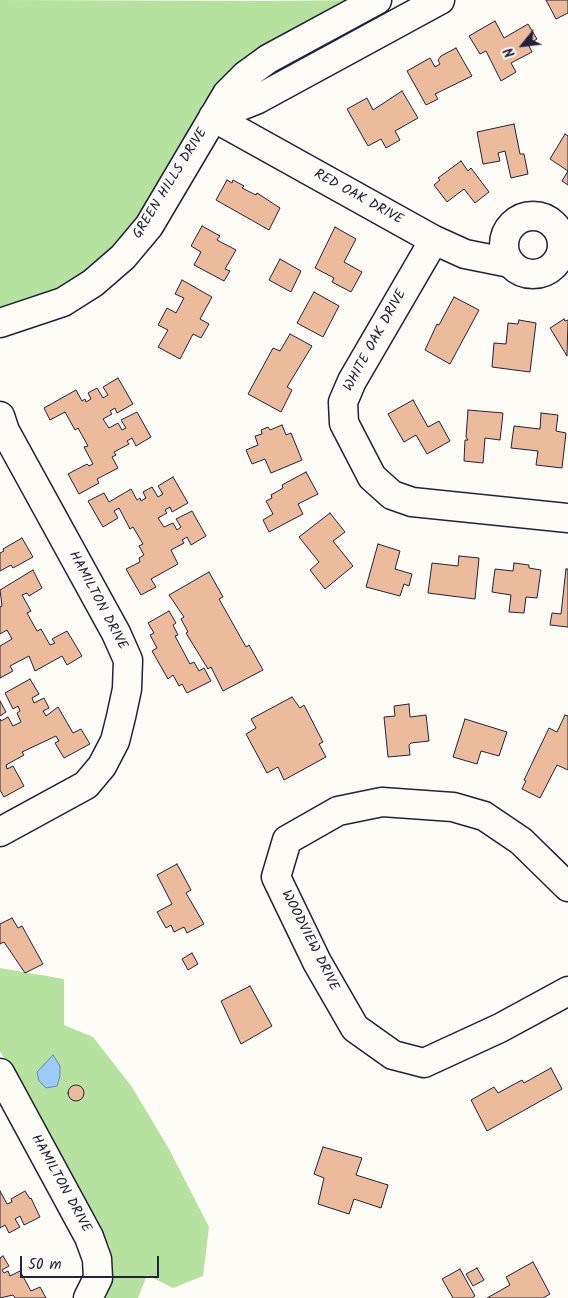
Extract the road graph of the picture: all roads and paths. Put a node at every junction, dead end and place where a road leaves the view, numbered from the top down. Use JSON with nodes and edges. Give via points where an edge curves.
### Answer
{"nodes":[{"id":1,"x":377,"y":0,"type":"edge"},
{"id":2,"x":431,"y":2,"type":"edge"},
{"id":3,"x":213,"y":117,"type":"junction"},
{"id":4,"x":434,"y":240,"type":"junction"},
{"id":5,"x":510,"y":263,"type":"dead end"},
{"id":6,"x":0,"y":323,"type":"edge"},
{"id":7,"x":0,"y":416,"type":"edge"},
{"id":8,"x":568,"y":518,"type":"edge"},
{"id":9,"x":0,"y":832,"type":"edge"},
{"id":10,"x":568,"y":886,"type":"edge"},
{"id":11,"x":568,"y":991,"type":"edge"},
{"id":12,"x":0,"y":1073,"type":"edge"},
{"id":13,"x":88,"y":1298,"type":"edge"}],
"edges":[{"from":1,"to":3,"type":"street","name":"GREEN HILLS DRIVE","via":[[268,59],[227,94]]},
{"from":2,"to":3,"type":"street","name":"GREEN HILLS DRIVE","via":[[258,99]]},
{"from":3,"to":4,"type":"street","name":"RED OAK DRIVE"},
{"from":3,"to":6,"type":"street","name":"GREEN HILLS DRIVE","via":[[149,226],[123,257],[93,283],[63,302]]},
{"from":4,"to":5,"type":"street","name":"RED OAK DRIVE","via":[[465,254]]},
{"from":4,"to":8,"type":"street","name":"WHITE OAK DRIVE","via":[[352,381],[343,402],[344,423],[372,477],[392,495],[412,502]]},
{"from":7,"to":9,"type":"street","name":"HAMILTON DRIVE","via":[[4,431],[128,660],[127,689],[121,717],[115,741],[102,766],[86,785]]},
{"from":10,"to":11,"type":"street","name":"WOODVIEW DRIVE","via":[[521,841],[484,816],[453,806],[382,802],[338,811],[287,840],[276,877],[317,962],[356,1028],[393,1055],[424,1063],[500,1028]]},
{"from":12,"to":13,"type":"street","name":"HAMILTON DRIVE","via":[[89,1237],[97,1260],[98,1278]]}]}
